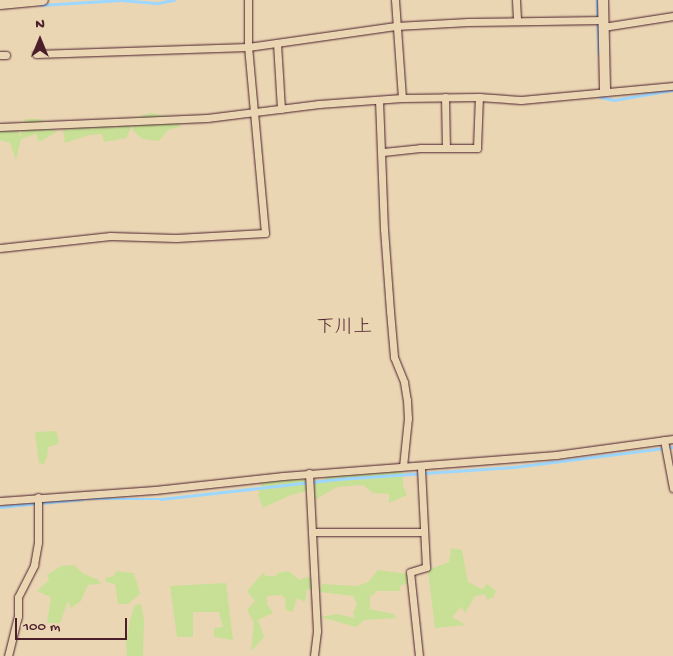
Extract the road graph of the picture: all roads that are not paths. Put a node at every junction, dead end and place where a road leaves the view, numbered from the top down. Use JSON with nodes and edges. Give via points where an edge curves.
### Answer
{"nodes":[{"id":1,"x":43,"y":0,"type":"edge"},
{"id":2,"x":248,"y":0,"type":"edge"},
{"id":3,"x":395,"y":0,"type":"edge"},
{"id":4,"x":516,"y":0,"type":"edge"},
{"id":5,"x":603,"y":0,"type":"edge"},
{"id":6,"x":0,"y":4,"type":"edge"},
{"id":7,"x":673,"y":16,"type":"edge"},
{"id":8,"x":517,"y":20,"type":"junction"},
{"id":9,"x":603,"y":24,"type":"junction"},
{"id":10,"x":396,"y":26,"type":"junction"},
{"id":11,"x":277,"y":43,"type":"junction"},
{"id":12,"x":248,"y":47,"type":"junction"},
{"id":13,"x":36,"y":54,"type":"dead end"},
{"id":14,"x":673,"y":86,"type":"edge"},
{"id":15,"x":605,"y":90,"type":"junction"},
{"id":16,"x":445,"y":97,"type":"junction"},
{"id":17,"x":479,"y":97,"type":"junction"},
{"id":18,"x":402,"y":98,"type":"junction"},
{"id":19,"x":379,"y":100,"type":"junction"},
{"id":20,"x":281,"y":109,"type":"junction"},
{"id":21,"x":254,"y":112,"type":"junction"},
{"id":22,"x":0,"y":128,"type":"edge"},
{"id":23,"x":446,"y":148,"type":"junction"},
{"id":24,"x":383,"y":152,"type":"junction"},
{"id":25,"x":0,"y":248,"type":"edge"},
{"id":26,"x":673,"y":439,"type":"edge"},
{"id":27,"x":664,"y":440,"type":"junction"},
{"id":28,"x":402,"y":466,"type":"junction"},
{"id":29,"x":421,"y":467,"type":"junction"},
{"id":30,"x":309,"y":473,"type":"junction"},
{"id":31,"x":673,"y":488,"type":"edge"},
{"id":32,"x":38,"y":497,"type":"junction"},
{"id":33,"x":0,"y":501,"type":"edge"},
{"id":34,"x":312,"y":532,"type":"junction"},
{"id":35,"x":424,"y":532,"type":"junction"},
{"id":36,"x":8,"y":656,"type":"edge"},
{"id":37,"x":314,"y":656,"type":"edge"},
{"id":38,"x":419,"y":656,"type":"edge"}],
"edges":[{"from":1,"to":6,"type":"street"},
{"from":2,"to":12,"type":"street"},
{"from":3,"to":10,"type":"street"},
{"from":4,"to":8,"type":"street"},
{"from":5,"to":9,"type":"street"},
{"from":7,"to":9,"type":"street"},
{"from":8,"to":9,"type":"street"},
{"from":8,"to":10,"type":"street"},
{"from":9,"to":15,"type":"street"},
{"from":10,"to":11,"type":"street"},
{"from":10,"to":18,"type":"street"},
{"from":11,"to":12,"type":"street"},
{"from":11,"to":20,"type":"street"},
{"from":12,"to":13,"type":"street"},
{"from":12,"to":21,"type":"street"},
{"from":14,"to":15,"type":"street"},
{"from":15,"to":17,"type":"street","via":[[521,100]]},
{"from":16,"to":17,"type":"street"},
{"from":16,"to":18,"type":"street"},
{"from":16,"to":23,"type":"street"},
{"from":17,"to":23,"type":"street","via":[[477,148]]},
{"from":18,"to":19,"type":"street"},
{"from":19,"to":20,"type":"street"},
{"from":19,"to":24,"type":"street"},
{"from":20,"to":21,"type":"street"},
{"from":21,"to":22,"type":"street","via":[[207,118]]},
{"from":21,"to":25,"type":"street","via":[[265,233],[176,238],[110,236]]},
{"from":23,"to":24,"type":"street"},
{"from":24,"to":28,"type":"street","via":[[384,229],[394,357],[408,400]]},
{"from":26,"to":27,"type":"street"},
{"from":27,"to":29,"type":"street","via":[[556,455]]},
{"from":27,"to":31,"type":"street"},
{"from":28,"to":29,"type":"street"},
{"from":28,"to":30,"type":"street"},
{"from":29,"to":35,"type":"street"},
{"from":30,"to":32,"type":"street","via":[[155,490]]},
{"from":30,"to":34,"type":"street"},
{"from":32,"to":33,"type":"street"},
{"from":32,"to":36,"type":"street","via":[[38,542],[34,565],[18,597],[18,616]]},
{"from":34,"to":35,"type":"street"},
{"from":34,"to":37,"type":"street","via":[[317,631]]},
{"from":35,"to":38,"type":"street","via":[[426,566],[410,572]]}]}
